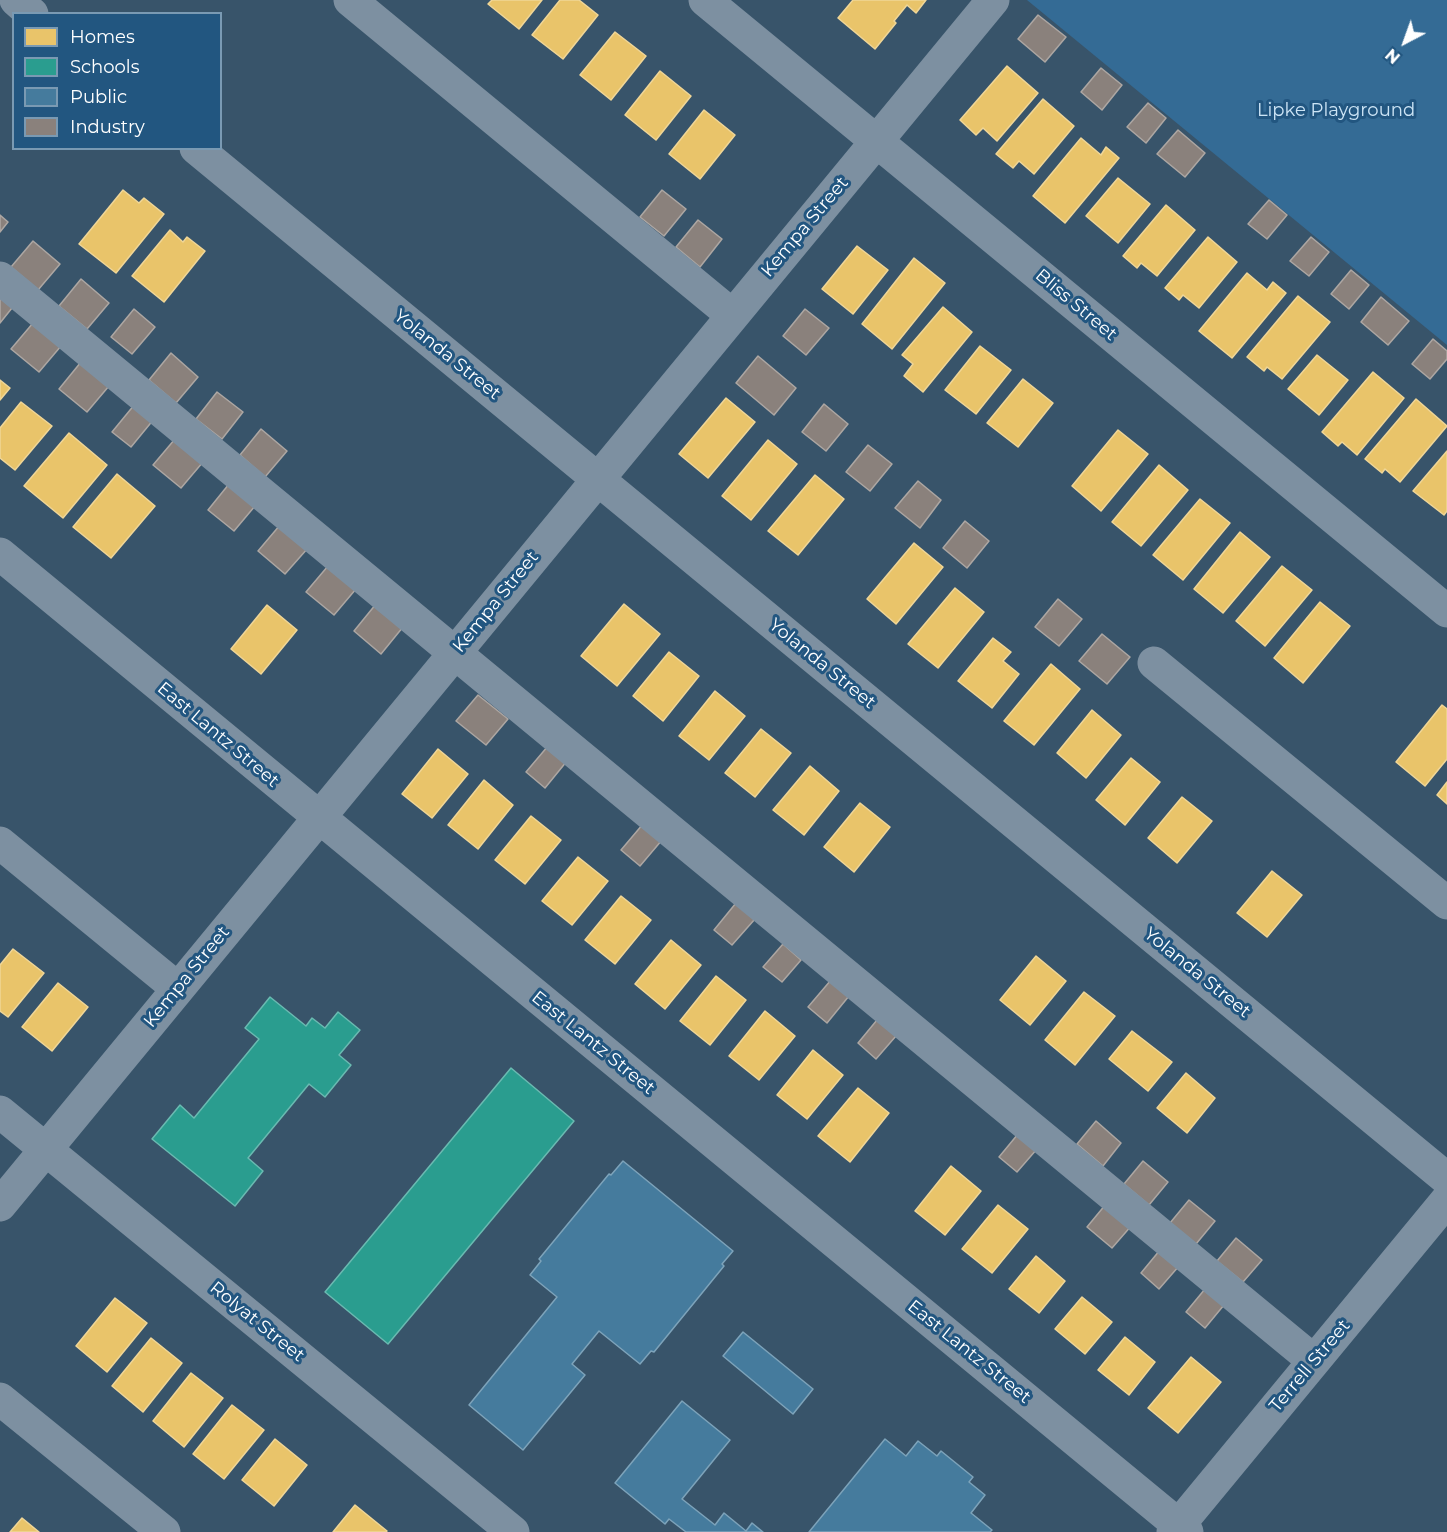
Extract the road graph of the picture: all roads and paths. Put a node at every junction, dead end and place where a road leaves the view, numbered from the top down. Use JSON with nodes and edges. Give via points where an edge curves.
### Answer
{"nodes":[{"id":1,"x":16,"y":0,"type":"edge"},
{"id":2,"x":350,"y":0,"type":"edge"},
{"id":3,"x":705,"y":0,"type":"edge"},
{"id":4,"x":993,"y":0,"type":"edge"},
{"id":5,"x":30,"y":12,"type":"edge"},
{"id":6,"x":876,"y":141,"type":"junction"},
{"id":7,"x":198,"y":150,"type":"edge"},
{"id":8,"x":0,"y":278,"type":"edge"},
{"id":9,"x":732,"y":315,"type":"junction"},
{"id":10,"x":597,"y":478,"type":"junction"},
{"id":11,"x":0,"y":554,"type":"edge"},
{"id":12,"x":1447,"y":611,"type":"edge"},
{"id":13,"x":453,"y":653,"type":"junction"},
{"id":14,"x":1154,"y":663,"type":"dead end"},
{"id":15,"x":318,"y":817,"type":"junction"},
{"id":16,"x":0,"y":843,"type":"edge"},
{"id":17,"x":1447,"y":903,"type":"edge"},
{"id":18,"x":177,"y":988,"type":"junction"},
{"id":19,"x":0,"y":1112,"type":"edge"},
{"id":20,"x":46,"y":1149,"type":"junction"},
{"id":21,"x":1447,"y":1179,"type":"edge"},
{"id":22,"x":1447,"y":1200,"type":"edge"},
{"id":23,"x":0,"y":1205,"type":"edge"},
{"id":24,"x":1314,"y":1360,"type":"junction"},
{"id":25,"x":0,"y":1399,"type":"edge"},
{"id":26,"x":1180,"y":1530,"type":"edge"},
{"id":27,"x":164,"y":1532,"type":"edge"},
{"id":28,"x":513,"y":1532,"type":"edge"}],
"edges":[{"from":1,"to":5,"type":"street"},
{"from":2,"to":9,"type":"street"},
{"from":3,"to":6,"type":"street","name":"Bliss Street"},
{"from":4,"to":6,"type":"street","name":"Kempa Street"},
{"from":6,"to":9,"type":"street","name":"Kempa Street"},
{"from":6,"to":12,"type":"street","name":"Bliss Street"},
{"from":7,"to":10,"type":"street","name":"Yolanda Street"},
{"from":8,"to":13,"type":"street"},
{"from":9,"to":10,"type":"street","name":"Kempa Street"},
{"from":10,"to":13,"type":"street","name":"Kempa Street"},
{"from":10,"to":21,"type":"street","name":"Yolanda Street"},
{"from":11,"to":15,"type":"street","name":"East Lantz Street"},
{"from":13,"to":15,"type":"street","name":"Kempa Street"},
{"from":13,"to":24,"type":"street"},
{"from":14,"to":17,"type":"street"},
{"from":15,"to":18,"type":"street","name":"Kempa Street"},
{"from":15,"to":26,"type":"street","name":"East Lantz Street"},
{"from":16,"to":18,"type":"street"},
{"from":18,"to":20,"type":"street","name":"Kempa Street"},
{"from":19,"to":20,"type":"street","name":"Rolyat Street"},
{"from":20,"to":23,"type":"street","name":"Kempa Street"},
{"from":20,"to":28,"type":"street","name":"Rolyat Street"},
{"from":22,"to":24,"type":"street","name":"Terrell Street"},
{"from":24,"to":26,"type":"street","name":"Terrell Street"},
{"from":25,"to":27,"type":"street"}]}
